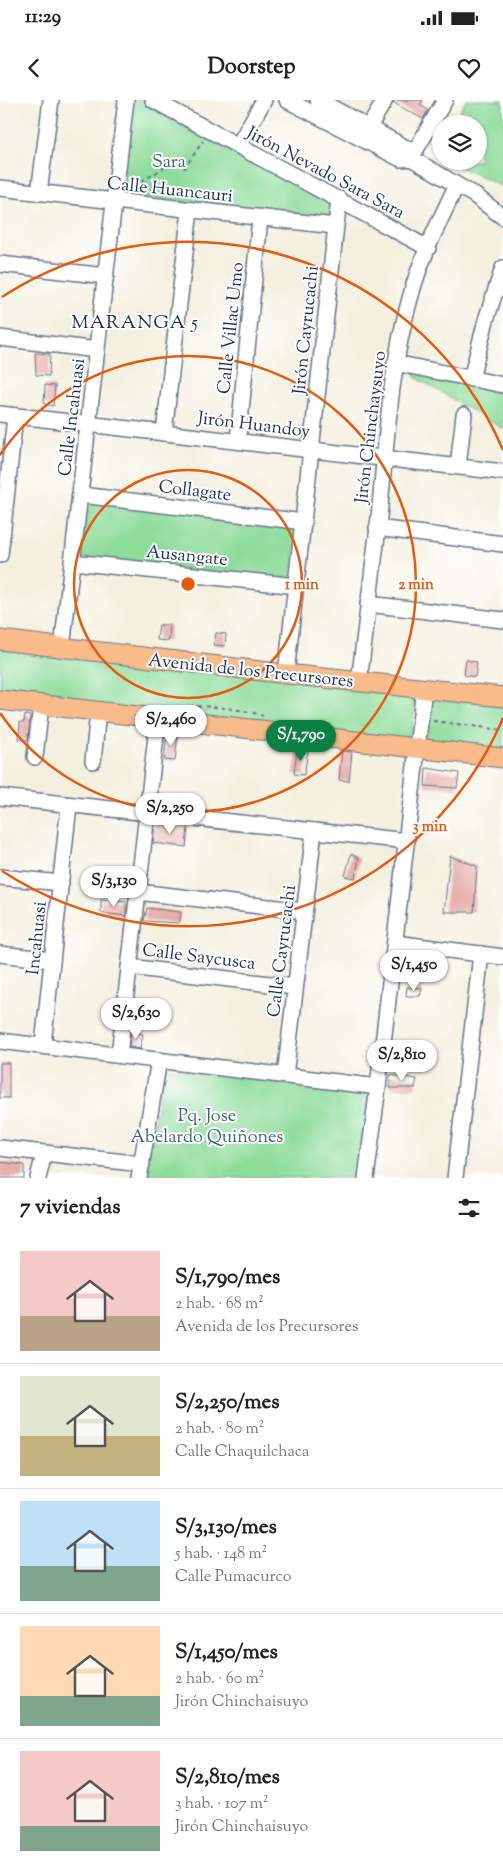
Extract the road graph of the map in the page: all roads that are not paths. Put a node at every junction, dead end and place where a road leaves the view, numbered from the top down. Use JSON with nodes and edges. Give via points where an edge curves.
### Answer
{"nodes":[{"id":1,"x":51,"y":100,"type":"edge"},
{"id":2,"x":126,"y":100,"type":"edge"},
{"id":3,"x":153,"y":100,"type":"edge"},
{"id":4,"x":264,"y":100,"type":"edge"},
{"id":5,"x":318,"y":100,"type":"edge"},
{"id":6,"x":445,"y":100,"type":"edge"},
{"id":7,"x":292,"y":101,"type":"edge"},
{"id":8,"x":380,"y":102,"type":"edge"},
{"id":9,"x":369,"y":127,"type":"junction"},
{"id":10,"x":238,"y":146,"type":"junction"},
{"id":11,"x":411,"y":158,"type":"junction"},
{"id":12,"x":456,"y":186,"type":"junction"},
{"id":13,"x":0,"y":188,"type":"edge"},
{"id":14,"x":39,"y":193,"type":"junction"},
{"id":15,"x":339,"y":199,"type":"junction"},
{"id":16,"x":114,"y":202,"type":"junction"},
{"id":17,"x":190,"y":210,"type":"junction"},
{"id":18,"x":503,"y":217,"type":"edge"},
{"id":19,"x":260,"y":218,"type":"junction"},
{"id":20,"x":335,"y":226,"type":"junction"},
{"id":21,"x":428,"y":248,"type":"junction"},
{"id":22,"x":0,"y":264,"type":"edge"},
{"id":23,"x":503,"y":268,"type":"edge"},
{"id":24,"x":106,"y":276,"type":"junction"},
{"id":25,"x":0,"y":338,"type":"edge"},
{"id":26,"x":98,"y":350,"type":"junction"},
{"id":27,"x":395,"y":363,"type":"junction"},
{"id":28,"x":471,"y":379,"type":"junction"},
{"id":29,"x":503,"y":386,"type":"edge"},
{"id":30,"x":0,"y":414,"type":"edge"},
{"id":31,"x":464,"y":415,"type":"dead end"},
{"id":32,"x":16,"y":416,"type":"junction"},
{"id":33,"x":89,"y":424,"type":"junction"},
{"id":34,"x":164,"y":433,"type":"junction"},
{"id":35,"x":238,"y":441,"type":"junction"},
{"id":36,"x":310,"y":450,"type":"junction"},
{"id":37,"x":384,"y":458,"type":"junction"},
{"id":38,"x":458,"y":466,"type":"junction"},
{"id":39,"x":503,"y":472,"type":"edge"},
{"id":40,"x":81,"y":495,"type":"junction"},
{"id":41,"x":304,"y":522,"type":"junction"},
{"id":42,"x":378,"y":528,"type":"junction"},
{"id":43,"x":503,"y":544,"type":"edge"},
{"id":44,"x":0,"y":555,"type":"edge"},
{"id":45,"x":73,"y":562,"type":"junction"},
{"id":46,"x":297,"y":586,"type":"junction"},
{"id":47,"x":368,"y":604,"type":"junction"},
{"id":48,"x":503,"y":620,"type":"edge"},
{"id":49,"x":0,"y":640,"type":"edge"},
{"id":50,"x":62,"y":648,"type":"junction"},
{"id":51,"x":286,"y":674,"type":"junction"},
{"id":52,"x":359,"y":682,"type":"junction"},
{"id":53,"x":424,"y":688,"type":"junction"},
{"id":54,"x":503,"y":697,"type":"edge"},
{"id":55,"x":0,"y":700,"type":"edge"},
{"id":56,"x":41,"y":705,"type":"junction"},
{"id":57,"x":98,"y":712,"type":"junction"},
{"id":58,"x":158,"y":719,"type":"junction"},
{"id":59,"x":417,"y":748,"type":"junction"},
{"id":60,"x":35,"y":757,"type":"dead end"},
{"id":61,"x":503,"y":758,"type":"edge"},
{"id":62,"x":93,"y":761,"type":"dead end"},
{"id":63,"x":0,"y":798,"type":"edge"},
{"id":64,"x":69,"y":806,"type":"junction"},
{"id":65,"x":147,"y":813,"type":"junction"},
{"id":66,"x":314,"y":831,"type":"junction"},
{"id":67,"x":407,"y":841,"type":"junction"},
{"id":68,"x":0,"y":877,"type":"edge"},
{"id":69,"x":61,"y":883,"type":"junction"},
{"id":70,"x":138,"y":892,"type":"junction"},
{"id":71,"x":304,"y":911,"type":"junction"},
{"id":72,"x":395,"y":943,"type":"junction"},
{"id":73,"x":0,"y":954,"type":"edge"},
{"id":74,"x":482,"y":954,"type":"junction"},
{"id":75,"x":503,"y":957,"type":"edge"},
{"id":76,"x":52,"y":960,"type":"junction"},
{"id":77,"x":129,"y":967,"type":"junction"},
{"id":78,"x":295,"y":987,"type":"junction"},
{"id":79,"x":0,"y":1041,"type":"edge"},
{"id":80,"x":43,"y":1045,"type":"junction"},
{"id":81,"x":119,"y":1055,"type":"junction"},
{"id":82,"x":159,"y":1060,"type":"junction"},
{"id":83,"x":285,"y":1076,"type":"junction"},
{"id":84,"x":378,"y":1087,"type":"junction"},
{"id":85,"x":0,"y":1148,"type":"edge"},
{"id":86,"x":44,"y":1154,"type":"junction"},
{"id":87,"x":141,"y":1171,"type":"edge"},
{"id":88,"x":38,"y":1178,"type":"edge"},
{"id":89,"x":366,"y":1178,"type":"edge"},
{"id":90,"x":456,"y":1178,"type":"edge"}],
"edges":[{"from":1,"to":14,"type":"street"},
{"from":2,"to":16,"type":"street","name":"Calle Incahuasi"},
{"from":3,"to":10,"type":"street","name":"Jirón Nevado Sara Sara"},
{"from":4,"to":10,"type":"street"},
{"from":5,"to":9,"type":"street"},
{"from":6,"to":11,"type":"street"},
{"from":7,"to":11,"type":"street","via":[[401,159]]},
{"from":8,"to":9,"type":"street"},
{"from":9,"to":11,"type":"street","via":[[408,149]]},
{"from":10,"to":15,"type":"street","name":"Jirón Nevado Sara Sara"},
{"from":11,"to":12,"type":"street"},
{"from":12,"to":18,"type":"street"},
{"from":12,"to":21,"type":"street","name":"Jirón Chinchaysuyo"},
{"from":13,"to":14,"type":"street","name":"Calle Huancauri"},
{"from":14,"to":16,"type":"street","name":"Calle Huancauri"},
{"from":15,"to":20,"type":"street","name":"Jirón Cayrucachi"},
{"from":15,"to":21,"type":"street","name":"Jirón Nevado Sara Sara"},
{"from":16,"to":17,"type":"street","name":"Calle Huancauri"},
{"from":16,"to":24,"type":"street","name":"Calle Incahuasi"},
{"from":17,"to":19,"type":"street","name":"Calle Huancauri"},
{"from":17,"to":34,"type":"street"},
{"from":19,"to":20,"type":"street","name":"Calle Huancauri"},
{"from":19,"to":35,"type":"street","name":"Calle Villac Umo"},
{"from":20,"to":36,"type":"street","name":"Jirón Cayrucachi"},
{"from":21,"to":27,"type":"street","name":"Jirón Chinchaysuyo","via":[[411,293]]},
{"from":22,"to":24,"type":"street"},
{"from":23,"to":28,"type":"street"},
{"from":24,"to":26,"type":"street","name":"Calle Incahuasi"},
{"from":25,"to":26,"type":"street"},
{"from":26,"to":33,"type":"street","name":"Calle Incahuasi"},
{"from":27,"to":28,"type":"street"},
{"from":27,"to":37,"type":"street","name":"Jirón Chinchaysuyo"},
{"from":28,"to":29,"type":"street"},
{"from":30,"to":32,"type":"street","name":"Jirón Huandoy"},
{"from":31,"to":38,"type":"street"},
{"from":32,"to":33,"type":"street","name":"Jirón Huandoy"},
{"from":32,"to":44,"type":"street"},
{"from":33,"to":34,"type":"street","name":"Jirón Huandoy"},
{"from":33,"to":40,"type":"street","name":"Calle Incahuasi"},
{"from":34,"to":35,"type":"street","name":"Jirón Huandoy"},
{"from":35,"to":36,"type":"street","name":"Jirón Huandoy"},
{"from":36,"to":37,"type":"street","name":"Jirón Huandoy"},
{"from":36,"to":41,"type":"street","name":"Jirón Cayrucachi"},
{"from":37,"to":38,"type":"street","name":"Jirón Huandoy"},
{"from":37,"to":42,"type":"street","name":"Jirón Chinchaysuyo"},
{"from":38,"to":39,"type":"street","name":"Jirón Huandoy"},
{"from":40,"to":41,"type":"street","name":"Collagate"},
{"from":40,"to":45,"type":"street","name":"Calle Incahuasi"},
{"from":41,"to":46,"type":"street","name":"Jirón Cayrucachi"},
{"from":42,"to":43,"type":"street"},
{"from":42,"to":47,"type":"street","name":"Jirón Chinchaysuyo"},
{"from":45,"to":46,"type":"street","name":"Ausangate"},
{"from":45,"to":50,"type":"street","name":"Calle Incahuasi"},
{"from":46,"to":51,"type":"street","name":"Jirón Cayrucachi"},
{"from":47,"to":48,"type":"street"},
{"from":47,"to":52,"type":"street","name":"Jirón Chinchaysuyo"},
{"from":49,"to":50,"type":"main road","name":"Avenida de los Precursores"},
{"from":50,"to":51,"type":"main road","name":"Avenida de los Precursores"},
{"from":51,"to":52,"type":"main road","name":"Avenida de los Precursores"},
{"from":52,"to":53,"type":"main road","name":"Avenida de los Precursores"},
{"from":53,"to":54,"type":"main road","name":"Avenida de los Precursores"},
{"from":53,"to":59,"type":"street"},
{"from":55,"to":56,"type":"main road"},
{"from":56,"to":57,"type":"main road"},
{"from":56,"to":60,"type":"street"},
{"from":57,"to":58,"type":"main road"},
{"from":57,"to":62,"type":"street"},
{"from":58,"to":59,"type":"main road"},
{"from":58,"to":65,"type":"street"},
{"from":59,"to":61,"type":"main road"},
{"from":59,"to":67,"type":"street"},
{"from":63,"to":64,"type":"street"},
{"from":64,"to":65,"type":"street"},
{"from":64,"to":69,"type":"street","name":"Incahuasi"},
{"from":65,"to":66,"type":"street"},
{"from":65,"to":70,"type":"street"},
{"from":66,"to":67,"type":"street"},
{"from":66,"to":71,"type":"street","name":"Calle Cayrucachi"},
{"from":67,"to":72,"type":"street"},
{"from":68,"to":69,"type":"street"},
{"from":69,"to":76,"type":"street","name":"Incahuasi"},
{"from":70,"to":71,"type":"street"},
{"from":70,"to":77,"type":"street"},
{"from":71,"to":78,"type":"street","name":"Calle Cayrucachi"},
{"from":72,"to":74,"type":"street"},
{"from":72,"to":84,"type":"street"},
{"from":73,"to":76,"type":"street"},
{"from":74,"to":75,"type":"street"},
{"from":74,"to":90,"type":"street"},
{"from":76,"to":80,"type":"street","name":"Incahuasi"},
{"from":77,"to":78,"type":"street","name":"Calle Saycusca"},
{"from":77,"to":81,"type":"street"},
{"from":78,"to":83,"type":"street","name":"Calle Cayrucachi"},
{"from":79,"to":80,"type":"street"},
{"from":80,"to":81,"type":"street"},
{"from":81,"to":82,"type":"street"},
{"from":82,"to":83,"type":"street"},
{"from":82,"to":87,"type":"street"},
{"from":83,"to":84,"type":"street"},
{"from":84,"to":89,"type":"street"},
{"from":85,"to":86,"type":"street"},
{"from":86,"to":87,"type":"street"},
{"from":86,"to":88,"type":"street"}]}
